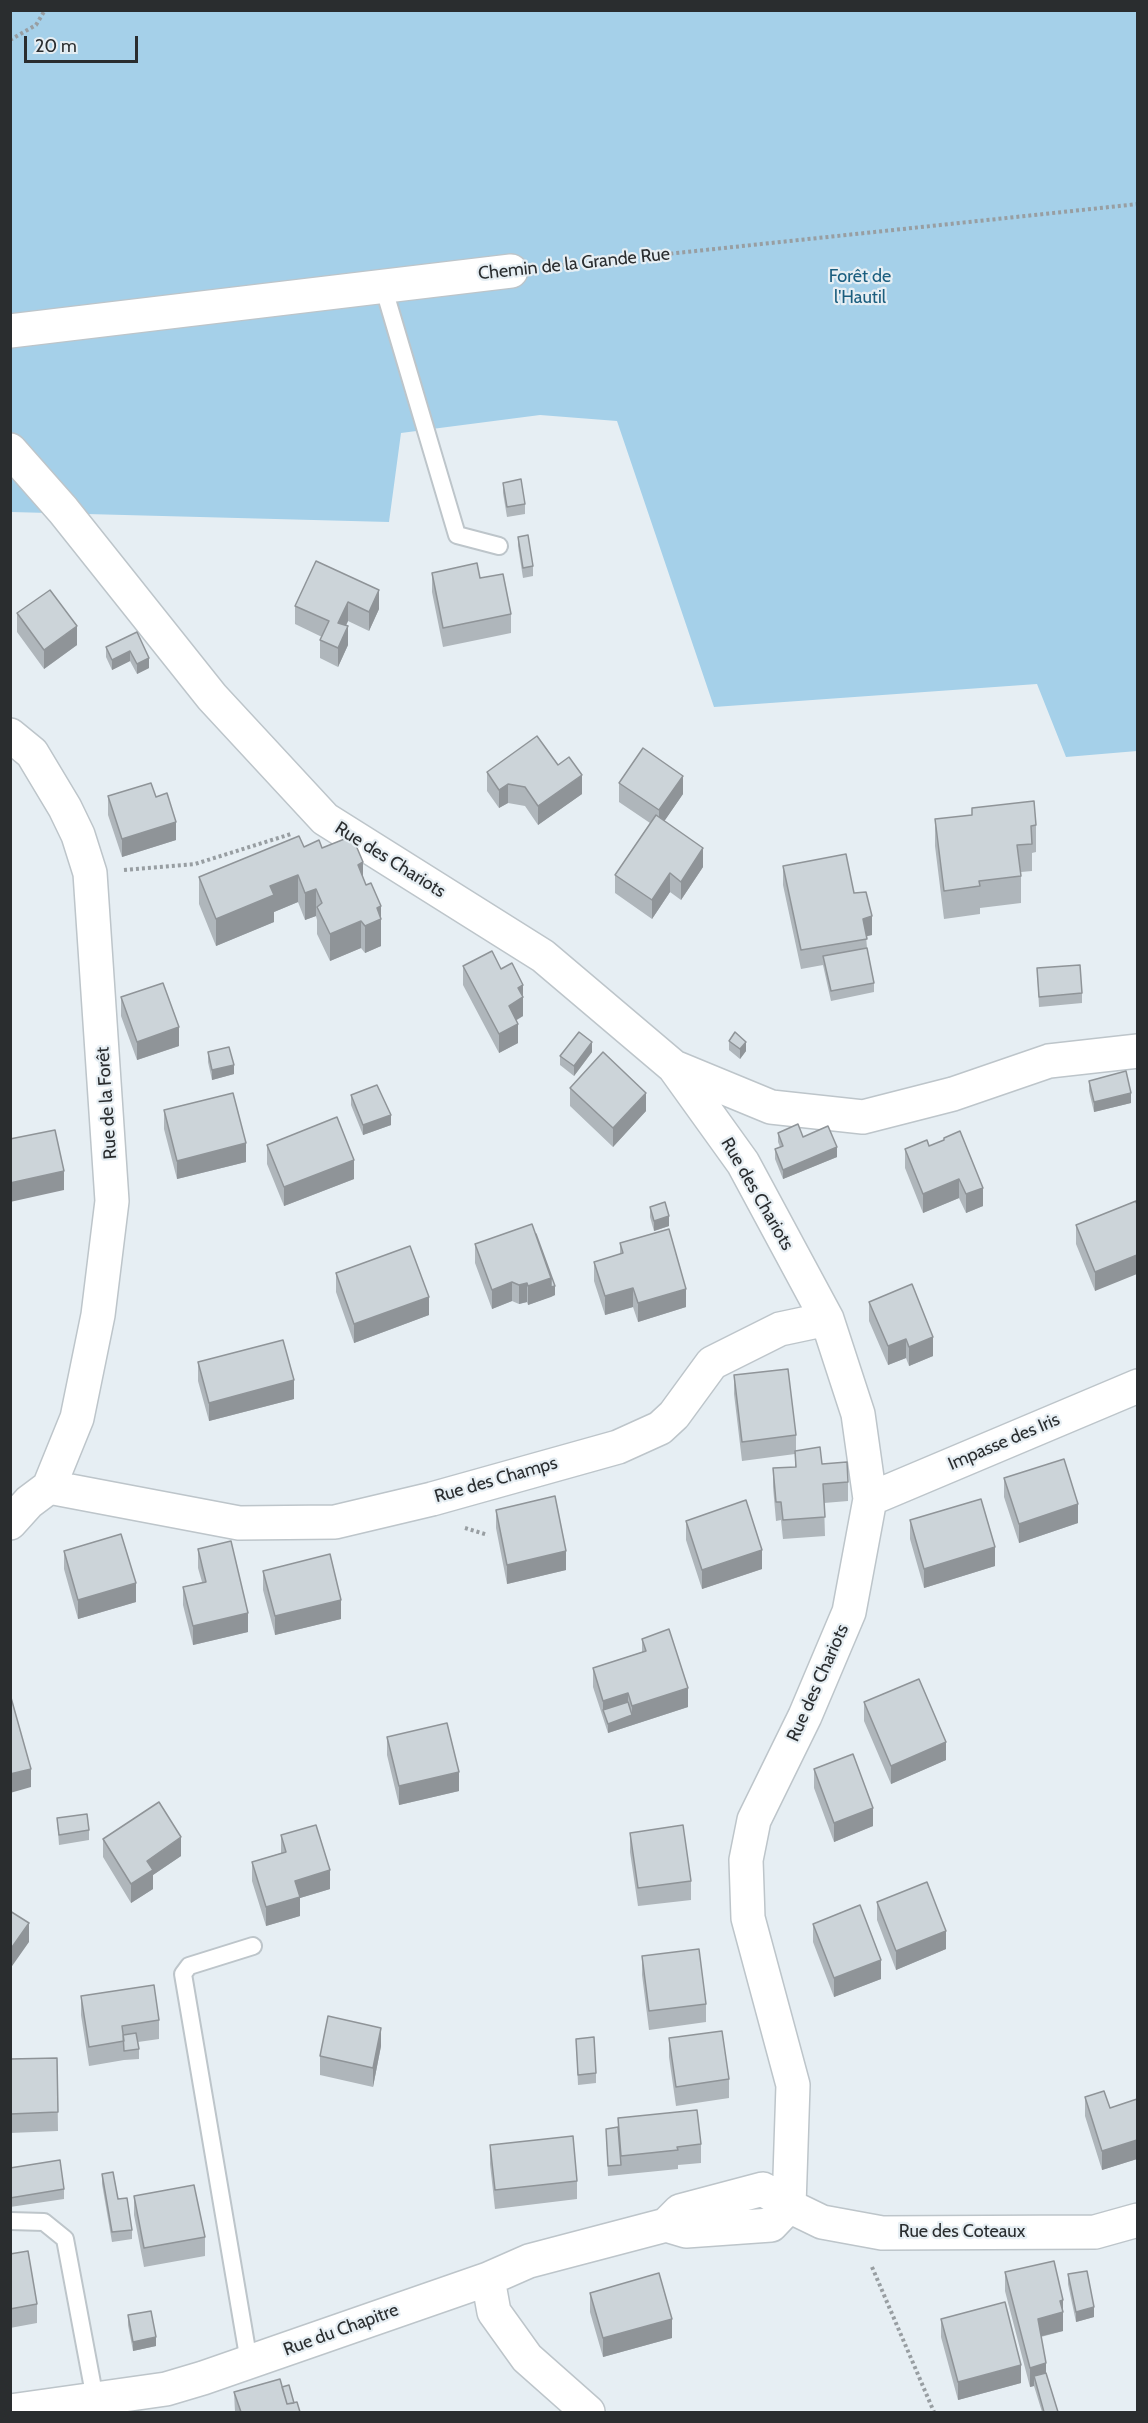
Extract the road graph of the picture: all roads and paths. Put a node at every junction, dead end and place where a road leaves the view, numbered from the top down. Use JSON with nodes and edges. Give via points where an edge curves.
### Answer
{"nodes":[{"id":1,"x":45,"y":10,"type":"edge"},
{"id":2,"x":10,"y":40,"type":"edge"},
{"id":3,"x":1137,"y":204,"type":"edge"},
{"id":4,"x":511,"y":271,"type":"joint"},
{"id":5,"x":383,"y":286,"type":"junction"},
{"id":6,"x":10,"y":332,"type":"edge"},
{"id":7,"x":10,"y":450,"type":"edge"},
{"id":8,"x":499,"y":546,"type":"dead end"},
{"id":9,"x":10,"y":735,"type":"edge"},
{"id":10,"x":325,"y":819,"type":"junction"},
{"id":11,"x":90,"y":873,"type":"junction"},
{"id":12,"x":1137,"y":1051,"type":"edge"},
{"id":13,"x":674,"y":1067,"type":"junction"},
{"id":14,"x":827,"y":1319,"type":"junction"},
{"id":15,"x":1137,"y":1386,"type":"edge"},
{"id":16,"x":49,"y":1487,"type":"junction"},
{"id":17,"x":870,"y":1499,"type":"junction"},
{"id":18,"x":10,"y":1523,"type":"edge"},
{"id":19,"x":253,"y":1946,"type":"dead end"},
{"id":20,"x":789,"y":2206,"type":"junction"},
{"id":21,"x":1137,"y":2220,"type":"edge"},
{"id":22,"x":10,"y":2221,"type":"edge"},
{"id":23,"x":856,"y":2230,"type":"junction"},
{"id":24,"x":488,"y":2279,"type":"junction"},
{"id":25,"x":249,"y":2362,"type":"junction"},
{"id":26,"x":95,"y":2399,"type":"junction"},
{"id":27,"x":10,"y":2411,"type":"edge"},
{"id":28,"x":588,"y":2412,"type":"edge"},
{"id":29,"x":934,"y":2412,"type":"edge"}],
"edges":[{"from":1,"to":2,"type":"path","via":[[36,25]]},
{"from":3,"to":4,"type":"path","name":"Chemin de la Grande Rue"},
{"from":4,"to":5,"type":"street","name":"Chemin de la Grande Rue"},
{"from":5,"to":6,"type":"street","name":"Chemin de la Grande Rue"},
{"from":5,"to":8,"type":"lane","via":[[457,535]]},
{"from":7,"to":10,"type":"street","name":"Rue des Chariots","via":[[63,510],[212,697]]},
{"from":9,"to":11,"type":"street","name":"Rue de la Forêt","via":[[32,753],[65,808]]},
{"from":10,"to":11,"type":"path","via":[[277,840],[195,864]]},
{"from":10,"to":13,"type":"street","name":"Rue des Chariots","via":[[543,956]]},
{"from":11,"to":16,"type":"street","name":"Rue de la Forêt","via":[[112,1202],[98,1316],[77,1418]]},
{"from":12,"to":13,"type":"street","via":[[1049,1061],[954,1094],[863,1117],[771,1107]]},
{"from":13,"to":14,"type":"street","name":"Rue des Chariots","via":[[743,1163]]},
{"from":14,"to":16,"type":"street","name":"Rue des Champs","via":[[780,1329],[712,1363],[660,1428],[618,1447],[335,1521],[239,1523]]},
{"from":14,"to":17,"type":"street","name":"Rue des Chariots","via":[[858,1414]]},
{"from":15,"to":17,"type":"street","name":"Impasse des Iris"},
{"from":16,"to":18,"type":"street","name":"Rue de la Forêt"},
{"from":17,"to":20,"type":"street","name":"Rue des Chariots","via":[[849,1612],[805,1716],[754,1820],[746,1860],[748,1918],[793,2085]]},
{"from":19,"to":25,"type":"lane","via":[[189,1966],[183,1974]]},
{"from":20,"to":23,"type":"street","name":"Rue des Coteaux","via":[[822,2222]]},
{"from":20,"to":24,"type":"street","name":"Rue du Chapitre","via":[[763,2189],[680,2211],[666,2225],[529,2261]]},
{"from":21,"to":23,"type":"street","name":"Rue des Coteaux","via":[[1095,2232]]},
{"from":22,"to":26,"type":"lane","via":[[44,2222],[65,2239]]},
{"from":23,"to":29,"type":"path"},
{"from":24,"to":25,"type":"street","name":"Rue du Chapitre"},
{"from":24,"to":28,"type":"street","via":[[494,2312],[527,2358]]},
{"from":25,"to":26,"type":"street","name":"Rue du Chapitre","via":[[166,2389]]},
{"from":26,"to":27,"type":"street","name":"Rue du Chapitre"}]}
